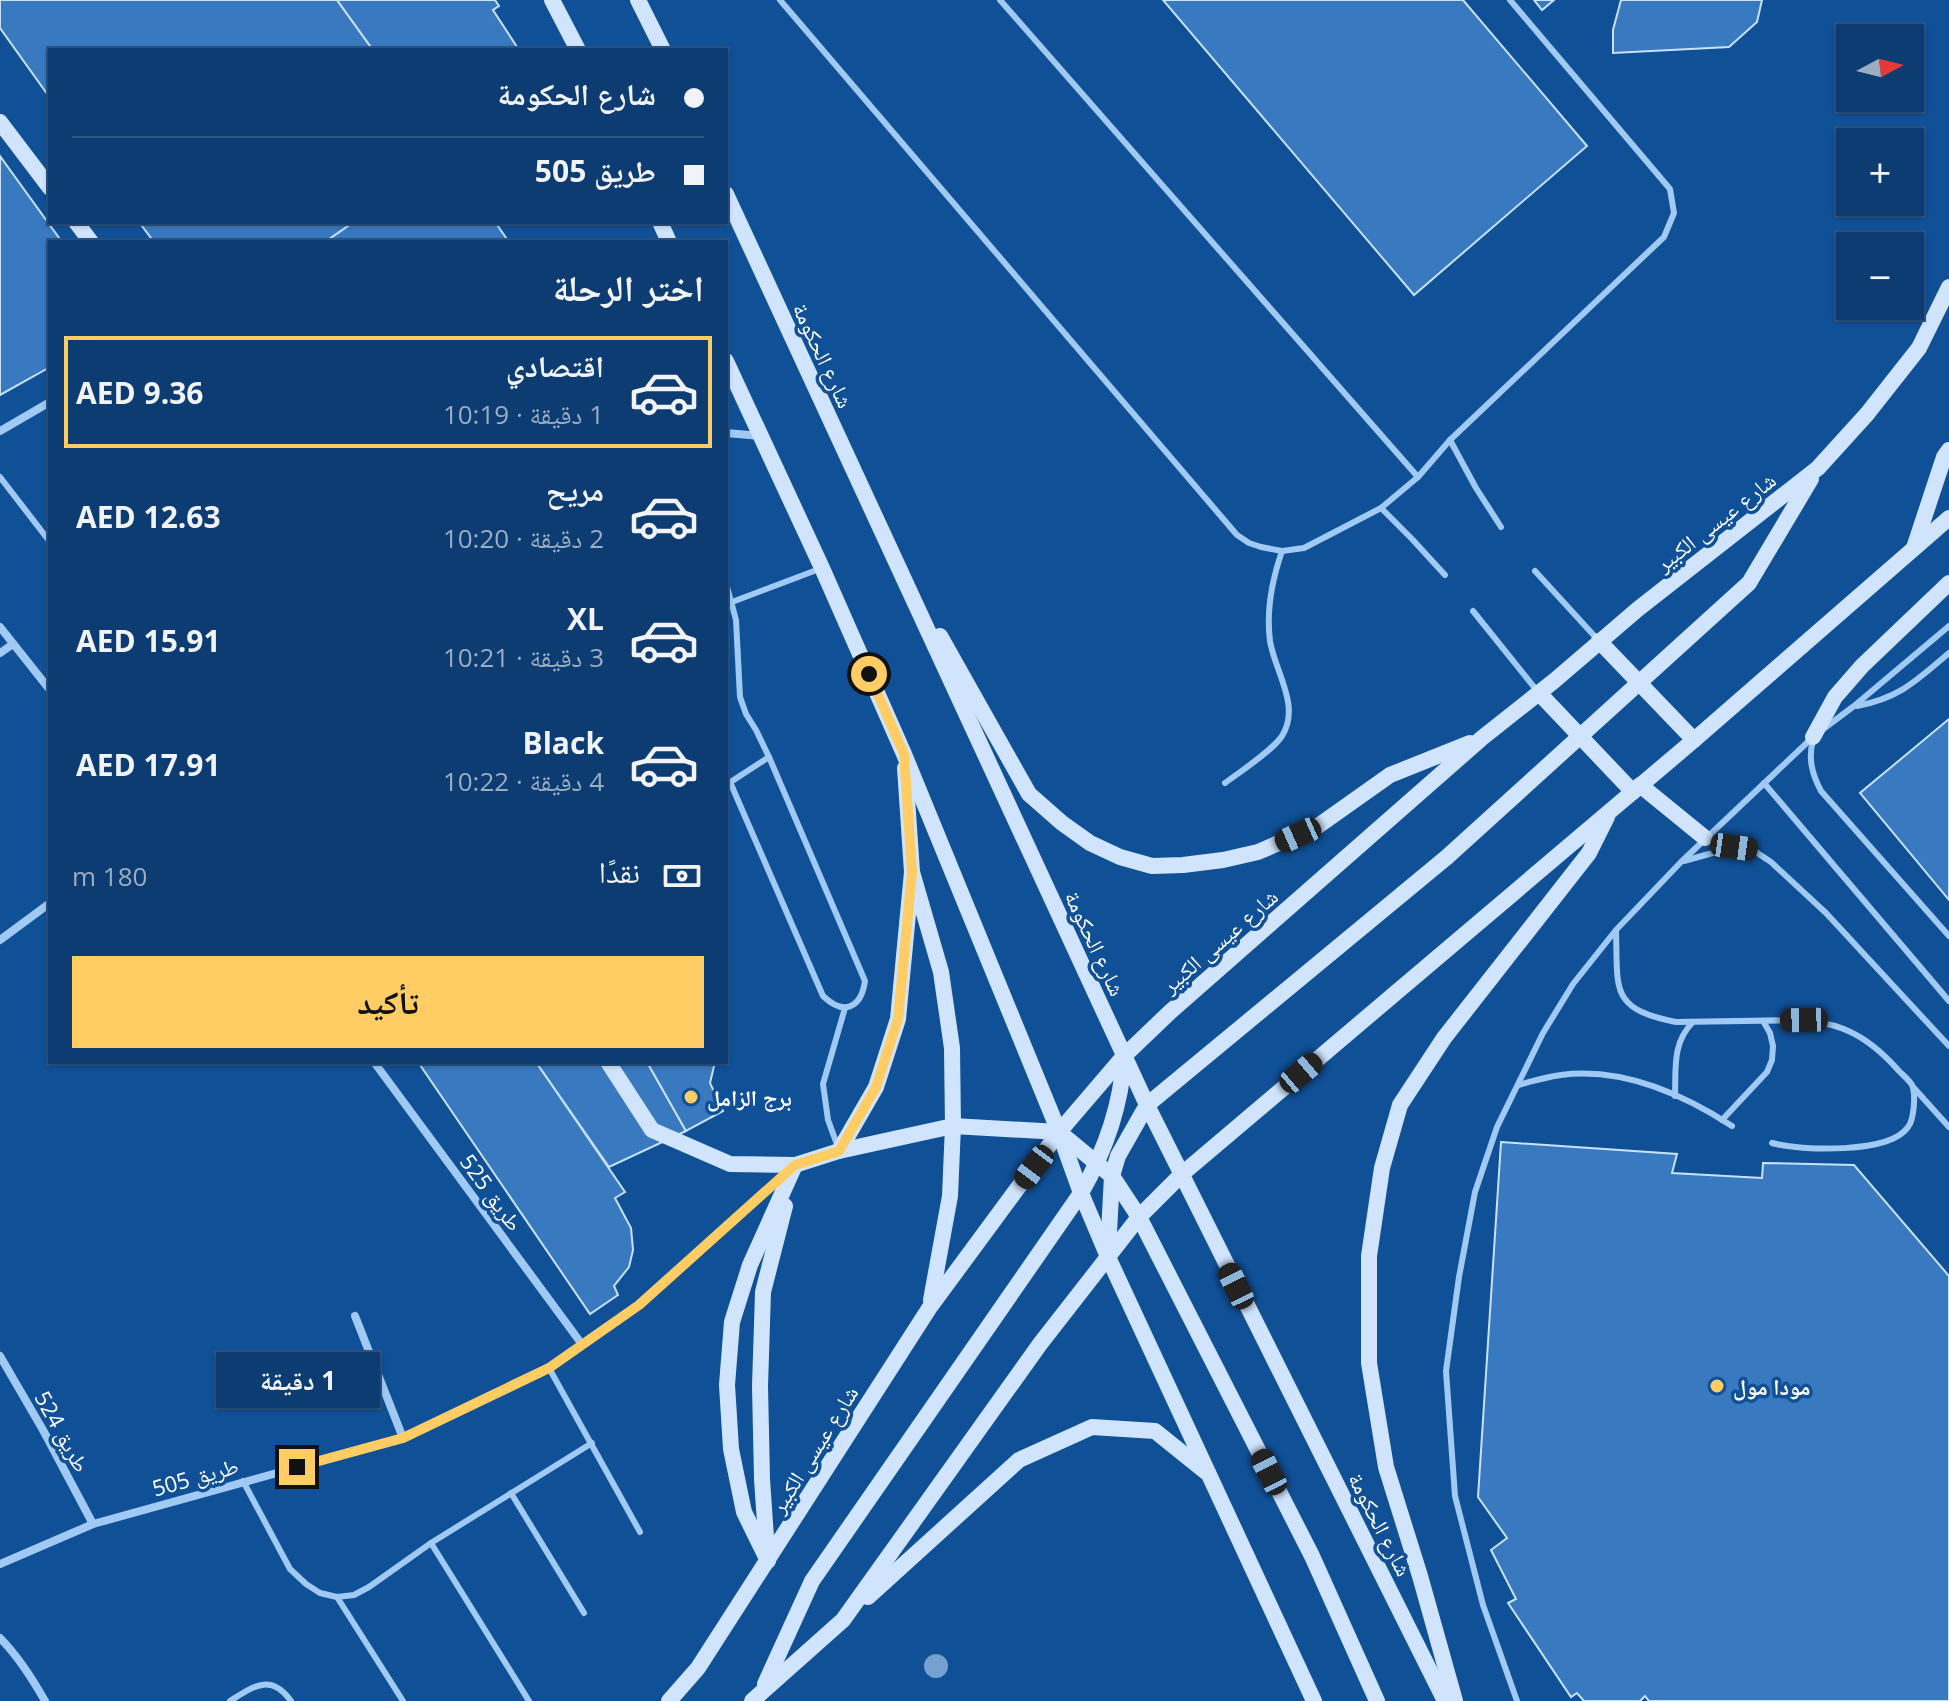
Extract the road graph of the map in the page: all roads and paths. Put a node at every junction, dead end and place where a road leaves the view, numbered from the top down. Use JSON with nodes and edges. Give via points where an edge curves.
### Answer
{"nodes":[{"id":1,"x":552,"y":0,"type":"edge"},
{"id":2,"x":638,"y":0,"type":"edge"},
{"id":3,"x":780,"y":0,"type":"edge"},
{"id":4,"x":1000,"y":0,"type":"edge"},
{"id":5,"x":1510,"y":0,"type":"edge"},
{"id":6,"x":577,"y":48,"type":"edge"},
{"id":7,"x":662,"y":48,"type":"edge"},
{"id":8,"x":0,"y":122,"type":"edge"},
{"id":9,"x":48,"y":185,"type":"edge"},
{"id":10,"x":728,"y":198,"type":"edge"},
{"id":11,"x":1949,"y":287,"type":"edge"},
{"id":12,"x":728,"y":365,"type":"edge"},
{"id":13,"x":48,"y":403,"type":"edge"},
{"id":14,"x":0,"y":431,"type":"edge"},
{"id":15,"x":728,"y":433,"type":"edge"},
{"id":16,"x":762,"y":436,"type":"junction"},
{"id":17,"x":1450,"y":440,"type":"junction"},
{"id":18,"x":1949,"y":450,"type":"edge"},
{"id":19,"x":1818,"y":468,"type":"junction"},
{"id":20,"x":0,"y":477,"type":"edge"},
{"id":21,"x":1418,"y":477,"type":"junction"},
{"id":22,"x":1381,"y":508,"type":"junction"},
{"id":23,"x":1949,"y":518,"type":"edge"},
{"id":24,"x":1501,"y":527,"type":"dead end"},
{"id":25,"x":884,"y":538,"type":"junction"},
{"id":26,"x":48,"y":539,"type":"edge"},
{"id":27,"x":1913,"y":549,"type":"junction"},
{"id":28,"x":1282,"y":551,"type":"junction"},
{"id":29,"x":822,"y":568,"type":"junction"},
{"id":30,"x":1535,"y":571,"type":"dead end"},
{"id":31,"x":1445,"y":575,"type":"dead end"},
{"id":32,"x":1949,"y":583,"type":"edge"},
{"id":33,"x":728,"y":589,"type":"edge"},
{"id":34,"x":732,"y":602,"type":"junction"},
{"id":35,"x":1473,"y":611,"type":"dead end"},
{"id":36,"x":1949,"y":626,"type":"edge"},
{"id":37,"x":0,"y":627,"type":"edge"},
{"id":38,"x":1599,"y":641,"type":"junction"},
{"id":39,"x":13,"y":644,"type":"junction"},
{"id":40,"x":0,"y":653,"type":"edge"},
{"id":41,"x":1949,"y":653,"type":"edge"},
{"id":42,"x":1639,"y":683,"type":"junction"},
{"id":43,"x":48,"y":688,"type":"edge"},
{"id":44,"x":1539,"y":693,"type":"junction"},
{"id":45,"x":1854,"y":706,"type":"junction"},
{"id":46,"x":1580,"y":736,"type":"junction"},
{"id":47,"x":1813,"y":737,"type":"junction"},
{"id":48,"x":1482,"y":738,"type":"junction"},
{"id":49,"x":1694,"y":740,"type":"junction"},
{"id":50,"x":904,"y":754,"type":"junction"},
{"id":51,"x":769,"y":757,"type":"junction"},
{"id":52,"x":1225,"y":783,"type":"dead end"},
{"id":53,"x":1764,"y":783,"type":"junction"},
{"id":54,"x":728,"y":784,"type":"edge"},
{"id":55,"x":1637,"y":788,"type":"junction"},
{"id":56,"x":1611,"y":811,"type":"junction"},
{"id":57,"x":1705,"y":838,"type":"junction"},
{"id":58,"x":1681,"y":862,"type":"junction"},
{"id":59,"x":912,"y":872,"type":"junction"},
{"id":60,"x":48,"y":904,"type":"edge"},
{"id":61,"x":1616,"y":930,"type":"junction"},
{"id":62,"x":1949,"y":936,"type":"edge"},
{"id":63,"x":0,"y":940,"type":"edge"},
{"id":64,"x":1949,"y":1001,"type":"edge"},
{"id":65,"x":845,"y":1008,"type":"junction"},
{"id":66,"x":1763,"y":1021,"type":"junction"},
{"id":67,"x":1693,"y":1022,"type":"junction"},
{"id":68,"x":1949,"y":1046,"type":"edge"},
{"id":69,"x":1124,"y":1056,"type":"junction"},
{"id":70,"x":375,"y":1064,"type":"edge"},
{"id":71,"x":609,"y":1064,"type":"edge"},
{"id":72,"x":1518,"y":1085,"type":"junction"},
{"id":73,"x":1913,"y":1086,"type":"junction"},
{"id":74,"x":1675,"y":1096,"type":"junction"},
{"id":75,"x":1147,"y":1105,"type":"junction"},
{"id":76,"x":1722,"y":1120,"type":"junction"},
{"id":77,"x":953,"y":1126,"type":"junction"},
{"id":78,"x":1732,"y":1126,"type":"dead end"},
{"id":79,"x":1949,"y":1127,"type":"edge"},
{"id":80,"x":1059,"y":1132,"type":"junction"},
{"id":81,"x":1772,"y":1143,"type":"dead end"},
{"id":82,"x":839,"y":1151,"type":"junction"},
{"id":83,"x":1098,"y":1163,"type":"junction"},
{"id":84,"x":795,"y":1165,"type":"junction"},
{"id":85,"x":1182,"y":1174,"type":"junction"},
{"id":86,"x":1112,"y":1176,"type":"junction"},
{"id":87,"x":1081,"y":1193,"type":"junction"},
{"id":88,"x":1139,"y":1217,"type":"junction"},
{"id":89,"x":1108,"y":1257,"type":"junction"},
{"id":90,"x":930,"y":1307,"type":"junction"},
{"id":91,"x":355,"y":1316,"type":"dead end"},
{"id":92,"x":581,"y":1343,"type":"junction"},
{"id":93,"x":0,"y":1356,"type":"edge"},
{"id":94,"x":549,"y":1368,"type":"junction"},
{"id":95,"x":403,"y":1438,"type":"junction"},
{"id":96,"x":592,"y":1443,"type":"junction"},
{"id":97,"x":1211,"y":1476,"type":"junction"},
{"id":98,"x":243,"y":1481,"type":"junction"},
{"id":99,"x":511,"y":1493,"type":"junction"},
{"id":100,"x":93,"y":1524,"type":"junction"},
{"id":101,"x":640,"y":1532,"type":"dead end"},
{"id":102,"x":431,"y":1543,"type":"junction"},
{"id":103,"x":768,"y":1561,"type":"junction"},
{"id":104,"x":0,"y":1564,"type":"edge"},
{"id":105,"x":337,"y":1597,"type":"junction"},
{"id":106,"x":584,"y":1613,"type":"dead end"},
{"id":107,"x":843,"y":1620,"type":"junction"},
{"id":108,"x":0,"y":1638,"type":"edge"},
{"id":109,"x":757,"y":1696,"type":"edge"},
{"id":110,"x":45,"y":1701,"type":"edge"},
{"id":111,"x":230,"y":1701,"type":"edge"},
{"id":112,"x":291,"y":1701,"type":"edge"},
{"id":113,"x":403,"y":1701,"type":"edge"},
{"id":114,"x":529,"y":1701,"type":"edge"},
{"id":115,"x":669,"y":1701,"type":"edge"},
{"id":116,"x":1314,"y":1701,"type":"edge"},
{"id":117,"x":1377,"y":1701,"type":"edge"},
{"id":118,"x":1445,"y":1701,"type":"edge"},
{"id":119,"x":1455,"y":1701,"type":"edge"},
{"id":120,"x":1517,"y":1701,"type":"edge"}],
"edges":[{"from":1,"to":6,"type":"main road"},
{"from":2,"to":7,"type":"main road"},
{"from":3,"to":28,"type":"lane","via":[[1237,535]]},
{"from":4,"to":21,"type":"lane"},
{"from":5,"to":17,"type":"lane","via":[[1670,189],[1674,213],[1664,237]]},
{"from":8,"to":9,"type":"main road"},
{"from":10,"to":25,"type":"main road","name":"شارع الحكومة"},
{"from":11,"to":19,"type":"main road","name":"شارع عيسى الكبير","via":[[1919,348]]},
{"from":12,"to":16,"type":"main road"},
{"from":13,"to":14,"type":"street"},
{"from":15,"to":16,"type":"street"},
{"from":16,"to":29,"type":"main road"},
{"from":17,"to":21,"type":"lane"},
{"from":17,"to":24,"type":"lane"},
{"from":18,"to":27,"type":"main road"},
{"from":19,"to":38,"type":"main road","name":"شارع عيسى الكبير"},
{"from":19,"to":42,"type":"main road","via":[[1749,583]]},
{"from":20,"to":26,"type":"lane"},
{"from":21,"to":22,"type":"lane"},
{"from":22,"to":28,"type":"lane","via":[[1304,548]]},
{"from":22,"to":31,"type":"lane"},
{"from":23,"to":27,"type":"main road"},
{"from":25,"to":48,"type":"main road","via":[[1029,794],[1080,836],[1120,857],[1152,866],[1183,865],[1258,852],[1318,826],[1390,775]]},
{"from":25,"to":69,"type":"main road","name":"شارع الحكومة"},
{"from":27,"to":49,"type":"main road"},
{"from":28,"to":52,"type":"lane","via":[[1275,570],[1270,643],[1289,721],[1277,743]]},
{"from":29,"to":34,"type":"lane"},
{"from":29,"to":50,"type":"main road"},
{"from":30,"to":38,"type":"lane"},
{"from":32,"to":47,"type":"main road","via":[[1862,666],[1835,697]]},
{"from":33,"to":34,"type":"lane"},
{"from":34,"to":51,"type":"lane","via":[[740,697]]},
{"from":35,"to":44,"type":"lane"},
{"from":36,"to":45,"type":"lane"},
{"from":37,"to":39,"type":"street"},
{"from":38,"to":42,"type":"main road"},
{"from":38,"to":44,"type":"main road","name":"شارع عيسى الكبير"},
{"from":39,"to":40,"type":"street"},
{"from":39,"to":43,"type":"street"},
{"from":41,"to":45,"type":"lane","via":[[1897,694]]},
{"from":42,"to":46,"type":"main road"},
{"from":42,"to":49,"type":"main road"},
{"from":44,"to":46,"type":"main road"},
{"from":44,"to":48,"type":"main road","name":"شارع عيسى الكبير"},
{"from":45,"to":47,"type":"lane"},
{"from":46,"to":55,"type":"main road"},
{"from":46,"to":75,"type":"main road","via":[[1447,857]]},
{"from":47,"to":53,"type":"lane"},
{"from":47,"to":62,"type":"lane","via":[[1811,763],[1821,791]]},
{"from":48,"to":69,"type":"main road","name":"شارع عيسى الكبير"},
{"from":49,"to":55,"type":"main road"},
{"from":50,"to":59,"type":"main road"},
{"from":50,"to":80,"type":"main road"},
{"from":51,"to":54,"type":"lane"},
{"from":51,"to":65,"type":"lane","via":[[865,981],[856,1004]]},
{"from":53,"to":57,"type":"lane"},
{"from":53,"to":64,"type":"lane"},
{"from":54,"to":65,"type":"lane","via":[[823,996]]},
{"from":55,"to":56,"type":"main road"},
{"from":55,"to":57,"type":"main road"},
{"from":56,"to":85,"type":"main road"},
{"from":56,"to":119,"type":"main road","via":[[1589,853],[1444,1038],[1400,1105],[1382,1168],[1369,1256],[1369,1363],[1386,1467]]},
{"from":57,"to":58,"type":"lane"},
{"from":58,"to":61,"type":"lane"},
{"from":58,"to":68,"type":"lane","via":[[1734,847],[1753,850],[1771,862],[1826,913]]},
{"from":59,"to":77,"type":"main road","via":[[941,972],[952,1048]]},
{"from":59,"to":82,"type":"main road","via":[[898,1019],[876,1087]]},
{"from":60,"to":63,"type":"street"},
{"from":61,"to":67,"type":"lane","via":[[1617,982],[1623,997],[1646,1015]]},
{"from":61,"to":72,"type":"lane","via":[[1573,984]]},
{"from":65,"to":82,"type":"lane","via":[[823,1084]]},
{"from":66,"to":67,"type":"lane"},
{"from":66,"to":73,"type":"lane","via":[[1804,1020],[1845,1029],[1881,1051]]},
{"from":66,"to":76,"type":"lane","via":[[1773,1046],[1772,1060]]},
{"from":67,"to":74,"type":"lane","via":[[1677,1048]]},
{"from":69,"to":75,"type":"main road","name":"شارع الحكومة"},
{"from":69,"to":80,"type":"main road","name":"شارع عيسى الكبير"},
{"from":69,"to":83,"type":"main road","via":[[1113,1123]]},
{"from":70,"to":92,"type":"street","name":"طريق 525"},
{"from":71,"to":84,"type":"main road","via":[[652,1130],[730,1164]]},
{"from":72,"to":74,"type":"lane","via":[[1561,1075],[1617,1076]]},
{"from":72,"to":120,"type":"lane","via":[[1475,1192],[1446,1371],[1455,1496],[1483,1605]]},
{"from":73,"to":79,"type":"lane"},
{"from":73,"to":81,"type":"lane","via":[[1911,1125],[1891,1141],[1811,1148]]},
{"from":74,"to":76,"type":"lane"},
{"from":75,"to":85,"type":"main road","name":"شارع الحكومة"},
{"from":75,"to":86,"type":"main road"},
{"from":76,"to":78,"type":"lane"},
{"from":77,"to":80,"type":"main road"},
{"from":77,"to":82,"type":"main road"},
{"from":77,"to":90,"type":"main road","via":[[950,1196]]},
{"from":80,"to":83,"type":"main road"},
{"from":80,"to":87,"type":"main road"},
{"from":80,"to":90,"type":"main road","name":"شارع عيسى الكبير"},
{"from":82,"to":84,"type":"main road"},
{"from":83,"to":86,"type":"main road"},
{"from":83,"to":87,"type":"main road"},
{"from":84,"to":92,"type":"street","name":"طريق 505","via":[[639,1305]]},
{"from":84,"to":103,"type":"main road","via":[[763,1292],[760,1386]]},
{"from":84,"to":103,"type":"main road","via":[[745,1279],[732,1322],[727,1385],[731,1449],[744,1512]]},
{"from":85,"to":88,"type":"main road"},
{"from":85,"to":118,"type":"main road","name":"شارع الحكومة"},
{"from":86,"to":88,"type":"main road"},
{"from":86,"to":89,"type":"main road"},
{"from":87,"to":89,"type":"main road"},
{"from":87,"to":109,"type":"main road","via":[[812,1581]]},
{"from":88,"to":89,"type":"main road"},
{"from":88,"to":117,"type":"main road","via":[[1312,1556]]},
{"from":89,"to":97,"type":"main road"},
{"from":89,"to":107,"type":"main road"},
{"from":90,"to":103,"type":"main road","name":"شارع عيسى الكبير"},
{"from":91,"to":95,"type":"street"},
{"from":92,"to":94,"type":"street","name":"طريق 505"},
{"from":93,"to":100,"type":"street","name":"طريق 524"},
{"from":94,"to":95,"type":"street","name":"طريق 505"},
{"from":94,"to":96,"type":"lane"},
{"from":95,"to":98,"type":"street","name":"طريق 505"},
{"from":96,"to":99,"type":"lane"},
{"from":96,"to":101,"type":"lane"},
{"from":97,"to":107,"type":"main road","via":[[1155,1431],[1092,1427],[1019,1460]]},
{"from":97,"to":116,"type":"main road"},
{"from":98,"to":100,"type":"street","name":"طريق 505"},
{"from":98,"to":105,"type":"lane","via":[[290,1569],[320,1593]]},
{"from":99,"to":102,"type":"lane"},
{"from":99,"to":106,"type":"lane"},
{"from":100,"to":104,"type":"street","name":"طريق 505"},
{"from":102,"to":105,"type":"lane","via":[[369,1587]]},
{"from":102,"to":114,"type":"lane"},
{"from":103,"to":115,"type":"main road","name":"شارع عيسى الكبير","via":[[698,1668]]},
{"from":105,"to":113,"type":"lane"},
{"from":107,"to":109,"type":"main road"},
{"from":108,"to":110,"type":"street"},
{"from":111,"to":112,"type":"lane","via":[[267,1684],[282,1688]]}]}
